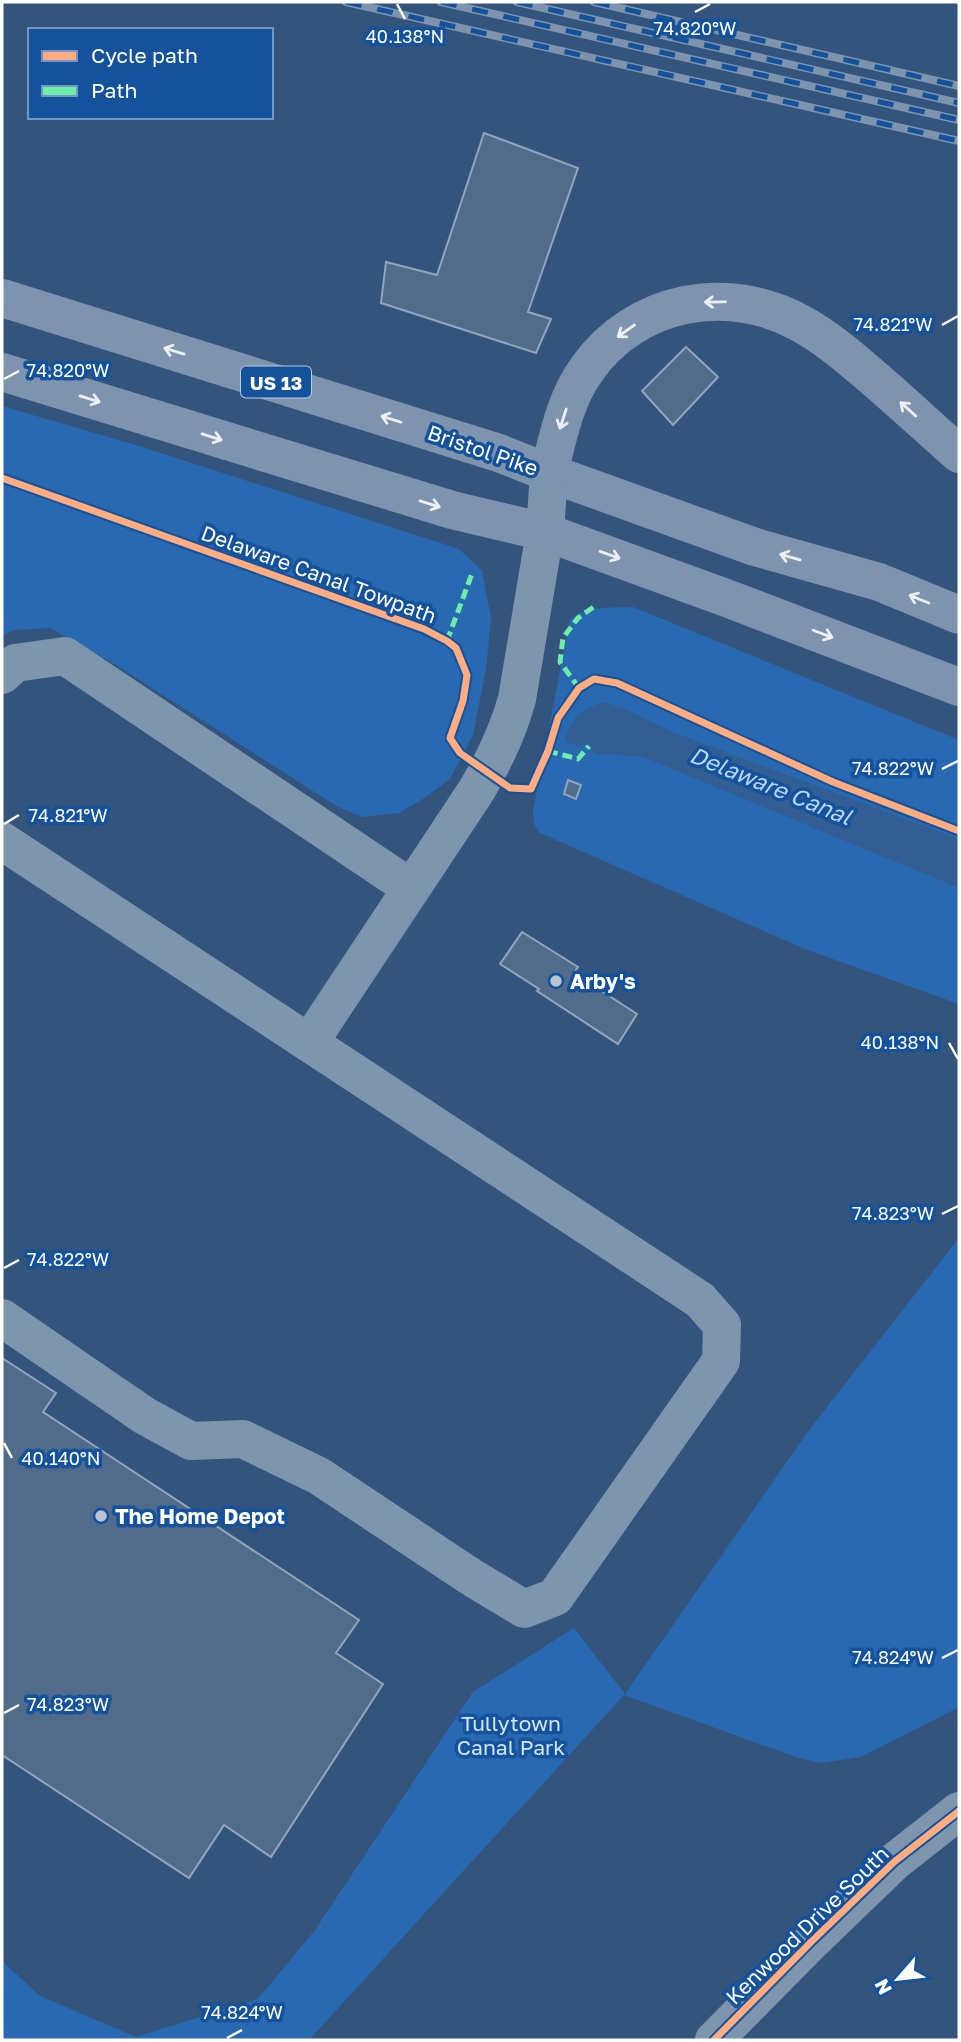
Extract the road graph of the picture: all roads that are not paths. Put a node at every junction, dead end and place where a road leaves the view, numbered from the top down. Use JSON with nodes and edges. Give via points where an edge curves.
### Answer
{"nodes":[{"id":1,"x":2,"y":299,"type":"edge"},
{"id":2,"x":2,"y":373,"type":"edge"},
{"id":3,"x":959,"y":454,"type":"edge"},
{"id":4,"x":549,"y":472,"type":"junction"},
{"id":5,"x":545,"y":532,"type":"junction"},
{"id":6,"x":959,"y":615,"type":"edge"},
{"id":7,"x":2,"y":675,"type":"edge"},
{"id":8,"x":959,"y":687,"type":"edge"},
{"id":9,"x":2,"y":841,"type":"edge"},
{"id":10,"x":411,"y":888,"type":"junction"},
{"id":11,"x":309,"y":1043,"type":"junction"},
{"id":12,"x":2,"y":1318,"type":"edge"},
{"id":13,"x":959,"y":1811,"type":"edge"},
{"id":14,"x":714,"y":2040,"type":"edge"}],
"edges":[{"from":4,"to":1,"type":"highway","name":"Bristol Pike","number":"US 13","one_way":true,"via":[[410,424]]},
{"from":2,"to":5,"type":"highway","one_way":true,"via":[[476,517]]},
{"from":3,"to":4,"type":"highway","one_way":true,"via":[[849,356],[799,323],[753,305],[704,302],[651,315],[606,347],[586,369],[572,395]]},
{"from":4,"to":5,"type":"street"},
{"from":6,"to":4,"type":"highway","name":"Bristol Pike","number":"US 13","one_way":true,"via":[[879,582],[755,547]]},
{"from":5,"to":8,"type":"highway","one_way":true},
{"from":5,"to":10,"type":"street","via":[[510,725],[476,791]]},
{"from":7,"to":10,"type":"street","via":[[15,663],[65,656]]},
{"from":9,"to":11,"type":"street"},
{"from":10,"to":11,"type":"street"},
{"from":11,"to":12,"type":"street","via":[[673,1282],[699,1300],[722,1325],[722,1361],[555,1597],[524,1609],[319,1476],[243,1439],[191,1441],[145,1416]]},
{"from":13,"to":14,"type":"street","name":"Kenwood Drive South","via":[[894,1862]]}]}
